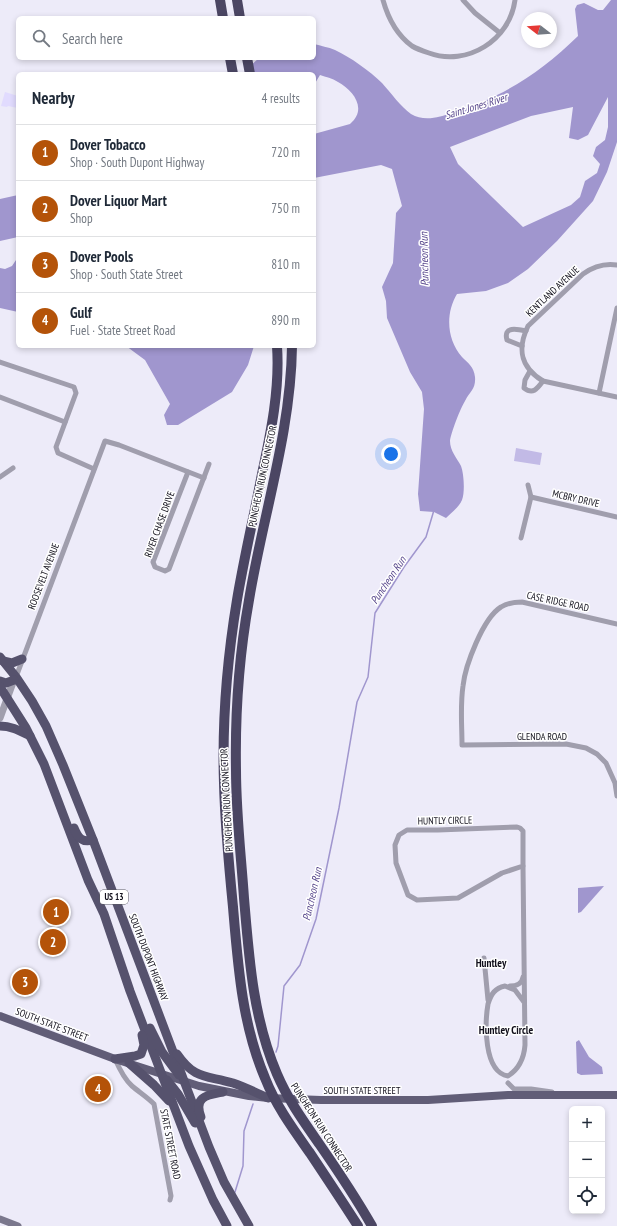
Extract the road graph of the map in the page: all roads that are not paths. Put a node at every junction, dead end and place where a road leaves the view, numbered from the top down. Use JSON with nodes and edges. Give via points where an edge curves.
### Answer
{"nodes":[{"id":1,"x":220,"y":0,"type":"edge"},
{"id":2,"x":237,"y":0,"type":"edge"},
{"id":3,"x":383,"y":0,"type":"edge"},
{"id":4,"x":463,"y":0,"type":"edge"},
{"id":5,"x":515,"y":0,"type":"edge"},
{"id":6,"x":223,"y":16,"type":"edge"},
{"id":7,"x":240,"y":16,"type":"edge"},
{"id":8,"x":500,"y":34,"type":"junction"},
{"id":9,"x":230,"y":60,"type":"edge"},
{"id":10,"x":247,"y":60,"type":"edge"},
{"id":11,"x":232,"y":72,"type":"edge"},
{"id":12,"x":250,"y":72,"type":"edge"},
{"id":13,"x":617,"y":265,"type":"edge"},
{"id":14,"x":617,"y":308,"type":"edge"},
{"id":15,"x":526,"y":331,"type":"junction"},
{"id":16,"x":522,"y":346,"type":"junction"},
{"id":17,"x":277,"y":348,"type":"edge"},
{"id":18,"x":292,"y":348,"type":"edge"},
{"id":19,"x":0,"y":362,"type":"edge"},
{"id":20,"x":530,"y":371,"type":"junction"},
{"id":21,"x":543,"y":381,"type":"junction"},
{"id":22,"x":598,"y":393,"type":"junction"},
{"id":23,"x":0,"y":397,"type":"edge"},
{"id":24,"x":617,"y":397,"type":"edge"},
{"id":25,"x":65,"y":422,"type":"junction"},
{"id":26,"x":210,"y":464,"type":"dead end"},
{"id":27,"x":13,"y":468,"type":"dead end"},
{"id":28,"x":94,"y":469,"type":"junction"},
{"id":29,"x":188,"y":472,"type":"junction"},
{"id":30,"x":0,"y":477,"type":"edge"},
{"id":31,"x":204,"y":478,"type":"junction"},
{"id":32,"x":528,"y":485,"type":"dead end"},
{"id":33,"x":531,"y":498,"type":"junction"},
{"id":34,"x":617,"y":517,"type":"edge"},
{"id":35,"x":521,"y":538,"type":"dead end"},
{"id":36,"x":617,"y":624,"type":"edge"},
{"id":37,"x":2,"y":659,"type":"edge"},
{"id":38,"x":22,"y":659,"type":"junction"},
{"id":39,"x":15,"y":678,"type":"junction"},
{"id":40,"x":0,"y":681,"type":"edge"},
{"id":41,"x":0,"y":687,"type":"edge"},
{"id":42,"x":8,"y":698,"type":"junction"},
{"id":43,"x":0,"y":718,"type":"edge"},
{"id":44,"x":0,"y":726,"type":"edge"},
{"id":45,"x":30,"y":736,"type":"junction"},
{"id":46,"x":462,"y":746,"type":"joint"},
{"id":47,"x":47,"y":773,"type":"junction"},
{"id":48,"x":617,"y":796,"type":"edge"},
{"id":49,"x":93,"y":840,"type":"junction"},
{"id":50,"x":523,"y":866,"type":"junction"},
{"id":51,"x":104,"y":914,"type":"junction"},
{"id":52,"x":484,"y":958,"type":"dead end"},
{"id":53,"x":524,"y":972,"type":"junction"},
{"id":54,"x":510,"y":986,"type":"junction"},
{"id":55,"x":130,"y":991,"type":"junction"},
{"id":56,"x":524,"y":1002,"type":"junction"},
{"id":57,"x":488,"y":1004,"type":"junction"},
{"id":58,"x":0,"y":1016,"type":"edge"},
{"id":59,"x":169,"y":1042,"type":"junction"},
{"id":60,"x":115,"y":1058,"type":"junction"},
{"id":61,"x":128,"y":1063,"type":"junction"},
{"id":62,"x":161,"y":1073,"type":"junction"},
{"id":63,"x":508,"y":1076,"type":"junction"},
{"id":64,"x":184,"y":1081,"type":"junction"},
{"id":65,"x":508,"y":1084,"type":"junction"},
{"id":66,"x":223,"y":1092,"type":"junction"},
{"id":67,"x":617,"y":1094,"type":"edge"},
{"id":68,"x":508,"y":1095,"type":"junction"},
{"id":69,"x":569,"y":1095,"type":"junction"},
{"id":70,"x":268,"y":1098,"type":"junction"},
{"id":71,"x":175,"y":1110,"type":"junction"},
{"id":72,"x":209,"y":1147,"type":"junction"},
{"id":73,"x":224,"y":1182,"type":"junction"},
{"id":74,"x":170,"y":1200,"type":"dead end"},
{"id":75,"x":0,"y":1219,"type":"edge"},
{"id":76,"x":18,"y":1226,"type":"edge"},
{"id":77,"x":227,"y":1226,"type":"edge"},
{"id":78,"x":249,"y":1226,"type":"edge"},
{"id":79,"x":358,"y":1226,"type":"edge"},
{"id":80,"x":372,"y":1226,"type":"edge"}],
"edges":[{"from":1,"to":6,"type":"highway"},
{"from":2,"to":7,"type":"highway"},
{"from":3,"to":8,"type":"street","via":[[389,18],[402,37],[413,46],[432,55],[443,57],[475,53]]},
{"from":4,"to":8,"type":"street"},
{"from":5,"to":8,"type":"street","via":[[512,15]]},
{"from":9,"to":11,"type":"highway"},
{"from":10,"to":12,"type":"highway"},
{"from":13,"to":15,"type":"street","name":"KENTLAND AVENUE","via":[[600,264],[588,270],[534,319]]},
{"from":14,"to":22,"type":"street"},
{"from":15,"to":16,"type":"street","name":"KENTLAND AVENUE"},
{"from":15,"to":16,"type":"street","name":"KENTLAND AVENUE","via":[[515,329],[507,333],[507,340]]},
{"from":16,"to":20,"type":"street","name":"KENTLAND AVENUE","via":[[522,356]]},
{"from":17,"to":79,"type":"highway","name":"PUNCHEON RUN CONNECTOR","via":[[278,374],[273,423],[242,571],[225,697],[226,831],[239,976],[251,1038],[264,1076],[285,1118]]},
{"from":18,"to":80,"type":"highway","name":"PUNCHEON RUN CONNECTOR","via":[[288,410],[253,577],[240,672],[236,746],[238,819],[252,980],[258,1014],[275,1071],[285,1092]]},
{"from":19,"to":25,"type":"street","via":[[74,387],[76,393]]},
{"from":20,"to":21,"type":"street","name":"KENTLAND AVENUE"},
{"from":20,"to":21,"type":"street","via":[[523,384],[524,388],[532,391]]},
{"from":21,"to":22,"type":"street","name":"KENTLAND AVENUE"},
{"from":22,"to":24,"type":"street","name":"KENTLAND AVENUE"},
{"from":23,"to":25,"type":"street"},
{"from":25,"to":28,"type":"street","via":[[56,447],[58,454]]},
{"from":26,"to":31,"type":"street","name":"RIVER CHASE DRIVE"},
{"from":27,"to":30,"type":"street"},
{"from":28,"to":29,"type":"street","name":"ROOSEVELT AVENUE","via":[[105,441]]},
{"from":28,"to":38,"type":"street","name":"ROOSEVELT AVENUE"},
{"from":29,"to":31,"type":"street"},
{"from":29,"to":31,"type":"street","name":"RIVER CHASE DRIVE","via":[[154,562],[155,567],[166,571],[169,569]]},
{"from":32,"to":33,"type":"street"},
{"from":33,"to":34,"type":"street","name":"MCBRY DRIVE"},
{"from":33,"to":35,"type":"street"},
{"from":36,"to":46,"type":"street","name":"CASE RIDGE ROAD","via":[[522,602],[502,606],[487,622],[474,649],[463,685]]},
{"from":37,"to":38,"type":"highway","via":[[12,663]]},
{"from":37,"to":39,"type":"highway","name":"SOUTH DUPONT HIGHWAY","number":"US 13"},
{"from":38,"to":39,"type":"street","name":"ROOSEVELT AVENUE"},
{"from":39,"to":40,"type":"highway","via":[[6,683]]},
{"from":39,"to":42,"type":"street","name":"ROOSEVELT AVENUE"},
{"from":39,"to":49,"type":"highway","name":"SOUTH DUPONT HIGHWAY","number":"US 13","via":[[46,726]]},
{"from":41,"to":42,"type":"highway","number":"US 13"},
{"from":42,"to":43,"type":"street","name":"ROOSEVELT AVENUE"},
{"from":42,"to":45,"type":"highway","number":"US 13"},
{"from":44,"to":45,"type":"highway","via":[[16,728]]},
{"from":45,"to":47,"type":"highway","number":"US 13"},
{"from":46,"to":48,"type":"street","name":"GLENDA ROAD","via":[[566,744],[586,748],[606,762],[615,783]]},
{"from":47,"to":49,"type":"highway","via":[[59,791],[76,833],[84,841]]},
{"from":47,"to":51,"type":"highway","number":"US 13","via":[[88,880]]},
{"from":49,"to":59,"type":"highway","name":"SOUTH DUPONT HIGHWAY","number":"US 13"},
{"from":50,"to":50,"type":"street","name":"HUNTLY CIRCLE","via":[[502,873],[458,898],[416,900],[408,895],[396,862],[395,845],[399,835],[407,830],[517,827],[523,832]]},
{"from":50,"to":53,"type":"street","name":"HUNTLY CIRCLE"},
{"from":51,"to":55,"type":"highway","number":"US 13"},
{"from":51,"to":64,"type":"highway","via":[[159,1046],[166,1060]]},
{"from":52,"to":57,"type":"street"},
{"from":53,"to":54,"type":"street","via":[[520,983]]},
{"from":53,"to":56,"type":"street","name":"HUNTLY CIRCLE"},
{"from":54,"to":56,"type":"street","via":[[518,992]]},
{"from":54,"to":57,"type":"street","via":[[496,989]]},
{"from":55,"to":60,"type":"highway","via":[[144,1049],[136,1056]]},
{"from":55,"to":62,"type":"highway","number":"US 13"},
{"from":56,"to":63,"type":"street","name":"HUNTLY CIRCLE","via":[[524,1051],[520,1063]]},
{"from":57,"to":63,"type":"street","via":[[489,1055],[495,1066]]},
{"from":58,"to":60,"type":"main road","name":"SOUTH STATE STREET"},
{"from":59,"to":64,"type":"highway","name":"SOUTH DUPONT HIGHWAY","number":"US 13"},
{"from":59,"to":70,"type":"highway","via":[[184,1063],[197,1074],[234,1083]]},
{"from":60,"to":61,"type":"main road","name":"SOUTH STATE STREET"},
{"from":60,"to":74,"type":"street","name":"STATE STREET ROAD","via":[[121,1073],[130,1085],[154,1104]]},
{"from":61,"to":62,"type":"main road","name":"SOUTH STATE STREET"},
{"from":61,"to":71,"type":"highway","via":[[154,1084]]},
{"from":62,"to":64,"type":"main road","name":"SOUTH STATE STREET"},
{"from":62,"to":71,"type":"highway","number":"US 13"},
{"from":62,"to":72,"type":"highway","via":[[178,1094]]},
{"from":63,"to":65,"type":"street"},
{"from":64,"to":66,"type":"main road","name":"SOUTH STATE STREET"},
{"from":64,"to":72,"type":"highway","name":"SOUTH DUPONT HIGHWAY","number":"US 13"},
{"from":65,"to":68,"type":"street"},
{"from":65,"to":69,"type":"street","via":[[514,1089]]},
{"from":66,"to":70,"type":"main road","name":"SOUTH STATE STREET"},
{"from":66,"to":73,"type":"highway","via":[[206,1096],[201,1100],[199,1108]]},
{"from":67,"to":69,"type":"main road","name":"SOUTH STATE STREET"},
{"from":68,"to":69,"type":"main road","name":"SOUTH STATE STREET"},
{"from":68,"to":70,"type":"main road","name":"SOUTH STATE STREET","via":[[420,1100]]},
{"from":71,"to":77,"type":"highway","number":"US 13","via":[[201,1174]]},
{"from":72,"to":73,"type":"highway","name":"SOUTH DUPONT HIGHWAY","number":"US 13"},
{"from":73,"to":78,"type":"highway","name":"SOUTH DUPONT HIGHWAY","number":"US 13"},
{"from":75,"to":76,"type":"main road"}]}
